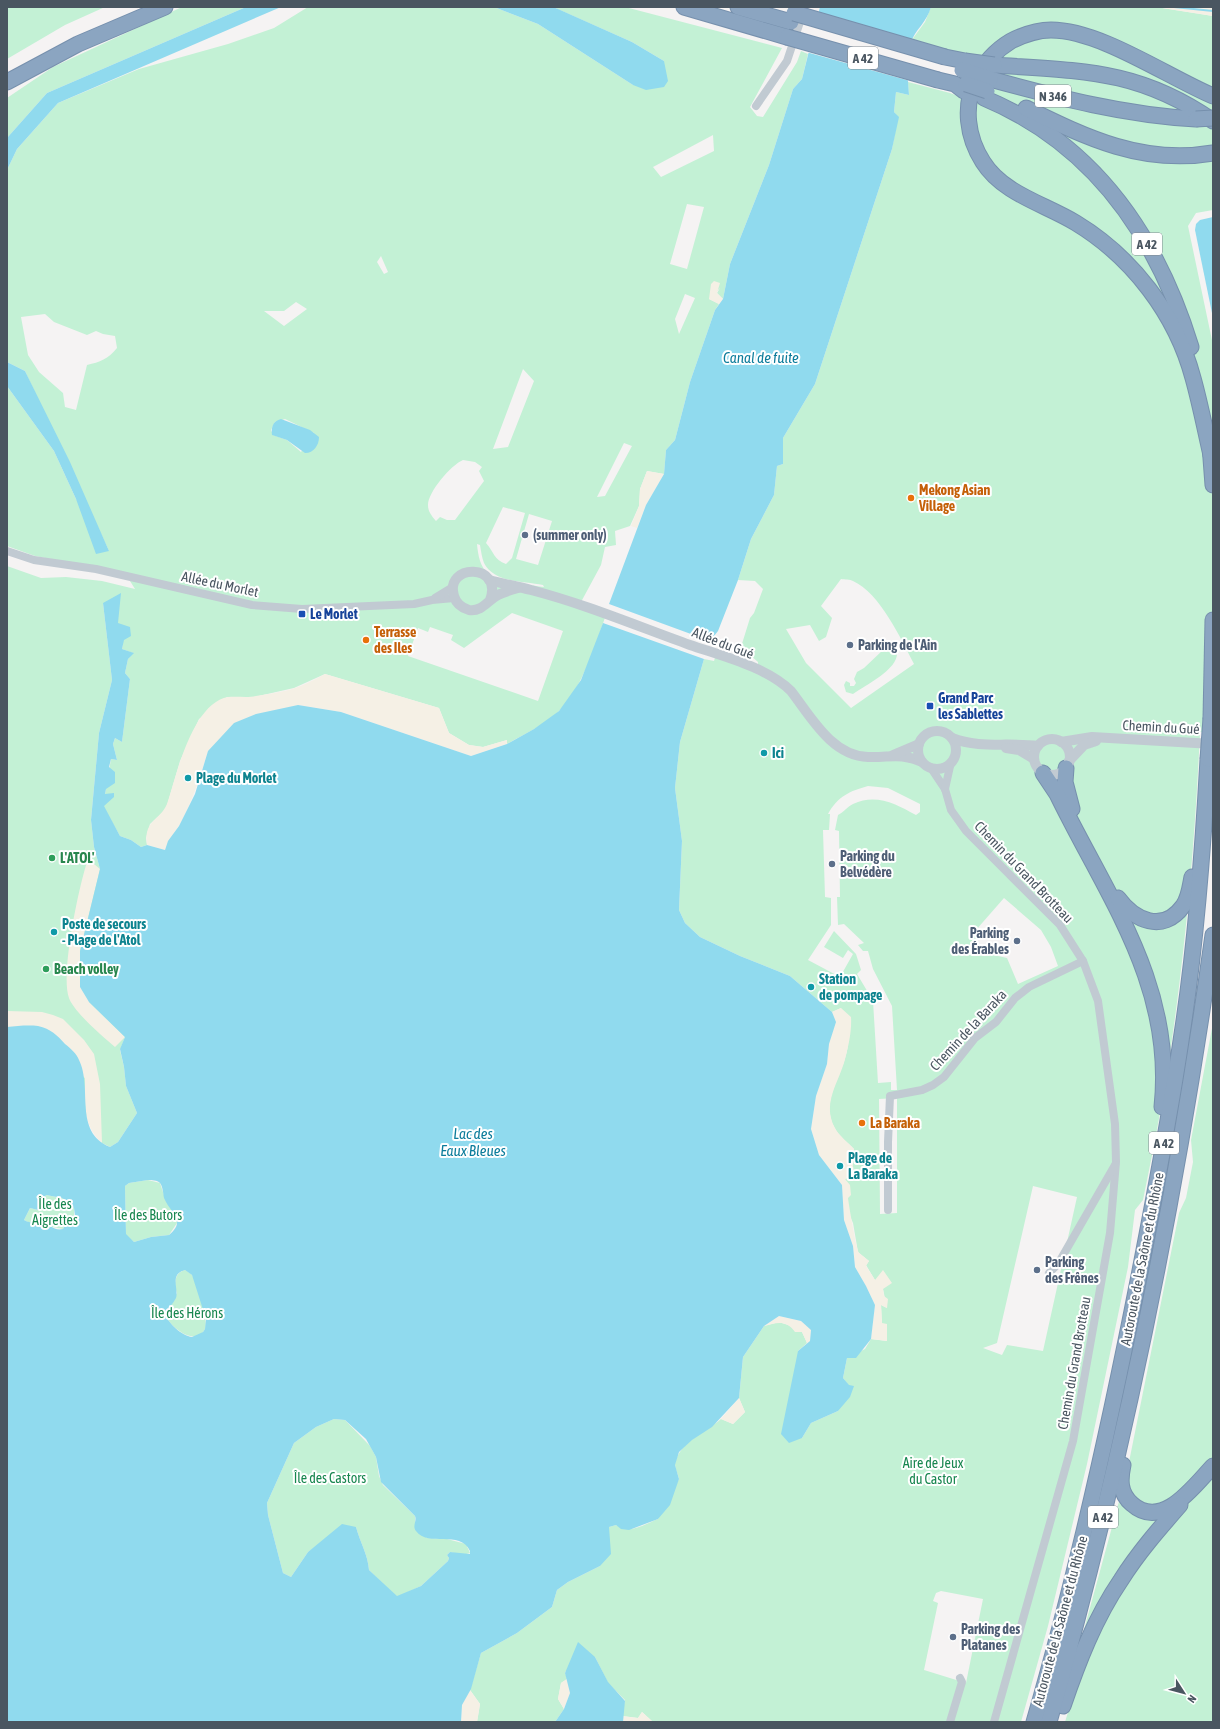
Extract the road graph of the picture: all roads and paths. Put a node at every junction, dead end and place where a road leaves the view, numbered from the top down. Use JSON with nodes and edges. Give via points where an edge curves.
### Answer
{"nodes":[{"id":1,"x":164,"y":7,"type":"edge"},
{"id":2,"x":684,"y":7,"type":"edge"},
{"id":3,"x":738,"y":7,"type":"edge"},
{"id":4,"x":772,"y":8,"type":"edge"},
{"id":5,"x":797,"y":14,"type":"edge"},
{"id":6,"x":962,"y":78,"type":"junction"},
{"id":7,"x":7,"y":82,"type":"edge"},
{"id":8,"x":989,"y":83,"type":"junction"},
{"id":9,"x":1213,"y":96,"type":"edge"},
{"id":10,"x":756,"y":106,"type":"dead end"},
{"id":11,"x":1213,"y":118,"type":"edge"},
{"id":12,"x":1213,"y":122,"type":"edge"},
{"id":13,"x":1213,"y":154,"type":"edge"},
{"id":14,"x":1211,"y":455,"type":"junction"},
{"id":15,"x":1213,"y":485,"type":"edge"},
{"id":16,"x":7,"y":551,"type":"edge"},
{"id":17,"x":489,"y":580,"type":"junction"},
{"id":18,"x":453,"y":587,"type":"junction"},
{"id":19,"x":518,"y":588,"type":"junction"},
{"id":20,"x":454,"y":598,"type":"junction"},
{"id":21,"x":432,"y":600,"type":"junction"},
{"id":22,"x":490,"y":600,"type":"junction"},
{"id":23,"x":1213,"y":620,"type":"edge"},
{"id":24,"x":952,"y":738,"type":"junction"},
{"id":25,"x":1108,"y":738,"type":"junction"},
{"id":26,"x":1061,"y":742,"type":"junction"},
{"id":27,"x":919,"y":744,"type":"junction"},
{"id":28,"x":1213,"y":744,"type":"edge"},
{"id":29,"x":1038,"y":746,"type":"junction"},
{"id":30,"x":892,"y":755,"type":"junction"},
{"id":31,"x":1034,"y":758,"type":"junction"},
{"id":32,"x":953,"y":760,"type":"junction"},
{"id":33,"x":922,"y":762,"type":"junction"},
{"id":34,"x":1068,"y":764,"type":"junction"},
{"id":35,"x":931,"y":768,"type":"junction"},
{"id":36,"x":1043,"y":773,"type":"junction"},
{"id":37,"x":945,"y":789,"type":"junction"},
{"id":38,"x":1204,"y":830,"type":"junction"},
{"id":39,"x":1213,"y":935,"type":"edge"},
{"id":40,"x":1083,"y":961,"type":"junction"},
{"id":41,"x":1116,"y":1162,"type":"junction"},
{"id":42,"x":888,"y":1210,"type":"dead end"},
{"id":43,"x":1049,"y":1274,"type":"dead end"},
{"id":44,"x":1148,"y":1310,"type":"junction"},
{"id":45,"x":1122,"y":1362,"type":"junction"},
{"id":46,"x":1213,"y":1466,"type":"edge"},
{"id":47,"x":1213,"y":1472,"type":"edge"},
{"id":48,"x":960,"y":1678,"type":"dead end"},
{"id":49,"x":950,"y":1722,"type":"edge"},
{"id":50,"x":994,"y":1722,"type":"edge"},
{"id":51,"x":1034,"y":1722,"type":"edge"},
{"id":52,"x":1049,"y":1722,"type":"edge"},
{"id":53,"x":1058,"y":1722,"type":"edge"}],
"edges":[{"from":1,"to":7,"type":"highway","via":[[78,44]]},
{"from":2,"to":6,"type":"highway","number":"A 42","bridge":true,"via":[[938,80]]},
{"from":3,"to":5,"type":"highway","number":"N 346"},
{"from":4,"to":5,"type":"highway"},
{"from":5,"to":6,"type":"highway","number":"N 346","via":[[944,61]]},
{"from":5,"to":10,"type":"street","via":[[787,61]]},
{"from":6,"to":8,"type":"highway","number":"A 42"},
{"from":6,"to":8,"type":"highway","number":"N 346","bridge":true},
{"from":8,"to":11,"type":"highway","number":"N 346","bridge":true,"via":[[1142,115]]},
{"from":8,"to":12,"type":"highway","number":"A 42","via":[[1073,70],[1128,79],[1179,100]]},
{"from":8,"to":13,"type":"highway","via":[[1090,138],[1116,147],[1173,156]]},
{"from":8,"to":14,"type":"highway","number":"A 42","via":[[1029,120],[1071,149],[1112,190],[1128,213],[1166,282],[1187,335],[1205,400]]},
{"from":9,"to":14,"type":"highway","via":[[1092,38],[1044,30],[1023,35],[991,57],[974,85],[968,107],[971,134],[984,164],[1014,191],[1095,235],[1127,263],[1152,293],[1174,329],[1191,370]]},
{"from":14,"to":15,"type":"highway","number":"A 42"},
{"from":16,"to":21,"type":"street","name":"Allée du Morlet","via":[[34,560],[96,569],[252,605],[302,609],[414,604]]},
{"from":17,"to":18,"type":"street","via":[[481,573],[468,572],[457,579]]},
{"from":17,"to":19,"type":"street","name":"Allée du Gué"},
{"from":17,"to":22,"type":"street","via":[[492,590]]},
{"from":18,"to":20,"type":"street"},
{"from":18,"to":21,"type":"street","name":"Allée du Morlet"},
{"from":19,"to":22,"type":"street"},
{"from":19,"to":30,"type":"street","name":"Allée du Gué","via":[[597,612],[770,675],[791,691],[832,742],[842,750],[868,757]]},
{"from":20,"to":21,"type":"street","name":"Allée du Morlet"},
{"from":20,"to":22,"type":"street","via":[[460,606],[469,610],[483,607]]},
{"from":23,"to":38,"type":"highway","name":"Autoroute de la Saône et du Rhône","number":"A 42","bridge":true,"via":[[1211,718]]},
{"from":24,"to":27,"type":"street","via":[[944,732],[932,732],[923,737]]},
{"from":24,"to":29,"type":"street","via":[[972,745],[1018,743]]},
{"from":24,"to":32,"type":"street","via":[[956,748]]},
{"from":25,"to":26,"type":"street","name":"Chemin du Gué","via":[[1092,737]]},
{"from":25,"to":28,"type":"street","name":"Chemin du Gué"},
{"from":25,"to":34,"type":"street","name":"Chemin du Gué","via":[[1084,745]]},
{"from":26,"to":29,"type":"street","via":[[1048,740]]},
{"from":26,"to":34,"type":"street","via":[[1068,750]]},
{"from":27,"to":30,"type":"street","name":"Allée du Gué"},
{"from":27,"to":33,"type":"street","via":[[918,754]]},
{"from":29,"to":31,"type":"street"},
{"from":30,"to":33,"type":"street","name":"Allée du Gué"},
{"from":31,"to":32,"type":"street","via":[[1019,750],[1008,748],[969,748]]},
{"from":31,"to":36,"type":"street"},
{"from":32,"to":35,"type":"street","via":[[942,768]]},
{"from":32,"to":37,"type":"street","name":"Chemin du Grand Brotteau"},
{"from":33,"to":35,"type":"street"},
{"from":34,"to":36,"type":"street","via":[[1056,775]]},
{"from":34,"to":38,"type":"highway","via":[[1065,782],[1077,822],[1117,897],[1138,918],[1153,922],[1164,920],[1184,906],[1190,889],[1196,845]]},
{"from":35,"to":37,"type":"street","name":"Chemin du Grand Brotteau"},
{"from":36,"to":45,"type":"highway","via":[[1057,794],[1139,953],[1153,996],[1161,1037],[1163,1098],[1159,1132],[1131,1281]]},
{"from":37,"to":40,"type":"street","name":"Chemin du Grand Brotteau","via":[[951,810],[966,831],[1060,925]]},
{"from":38,"to":45,"type":"highway","name":"Autoroute de la Saône et du Rhône","number":"A 42","via":[[1183,1032],[1160,1169]]},
{"from":39,"to":44,"type":"highway","name":"Autoroute de la Saône et du Rhône","number":"A 42","via":[[1176,1172]]},
{"from":40,"to":41,"type":"street","name":"Chemin du Grand Brotteau","via":[[1098,1000],[1115,1124]]},
{"from":40,"to":42,"type":"street","name":"Chemin de la Baraka","via":[[1029,987],[996,1022],[975,1038],[944,1077],[933,1086],[890,1096]]},
{"from":41,"to":43,"type":"street","via":[[1058,1264]]},
{"from":41,"to":50,"type":"street","name":"Chemin du Grand Brotteau","via":[[1110,1233],[1073,1441]]},
{"from":44,"to":46,"type":"highway","via":[[1141,1383],[1120,1481],[1122,1490],[1127,1500],[1144,1512],[1167,1510]]},
{"from":44,"to":52,"type":"highway","name":"Autoroute de la Saône et du Rhône","number":"A 42","via":[[1103,1517]]},
{"from":45,"to":51,"type":"highway","name":"Autoroute de la Saône et du Rhône","number":"A 42","via":[[1087,1515]]},
{"from":47,"to":53,"type":"highway","via":[[1142,1549],[1105,1605],[1085,1647]]},
{"from":48,"to":49,"type":"street","via":[[962,1682]]}]}
